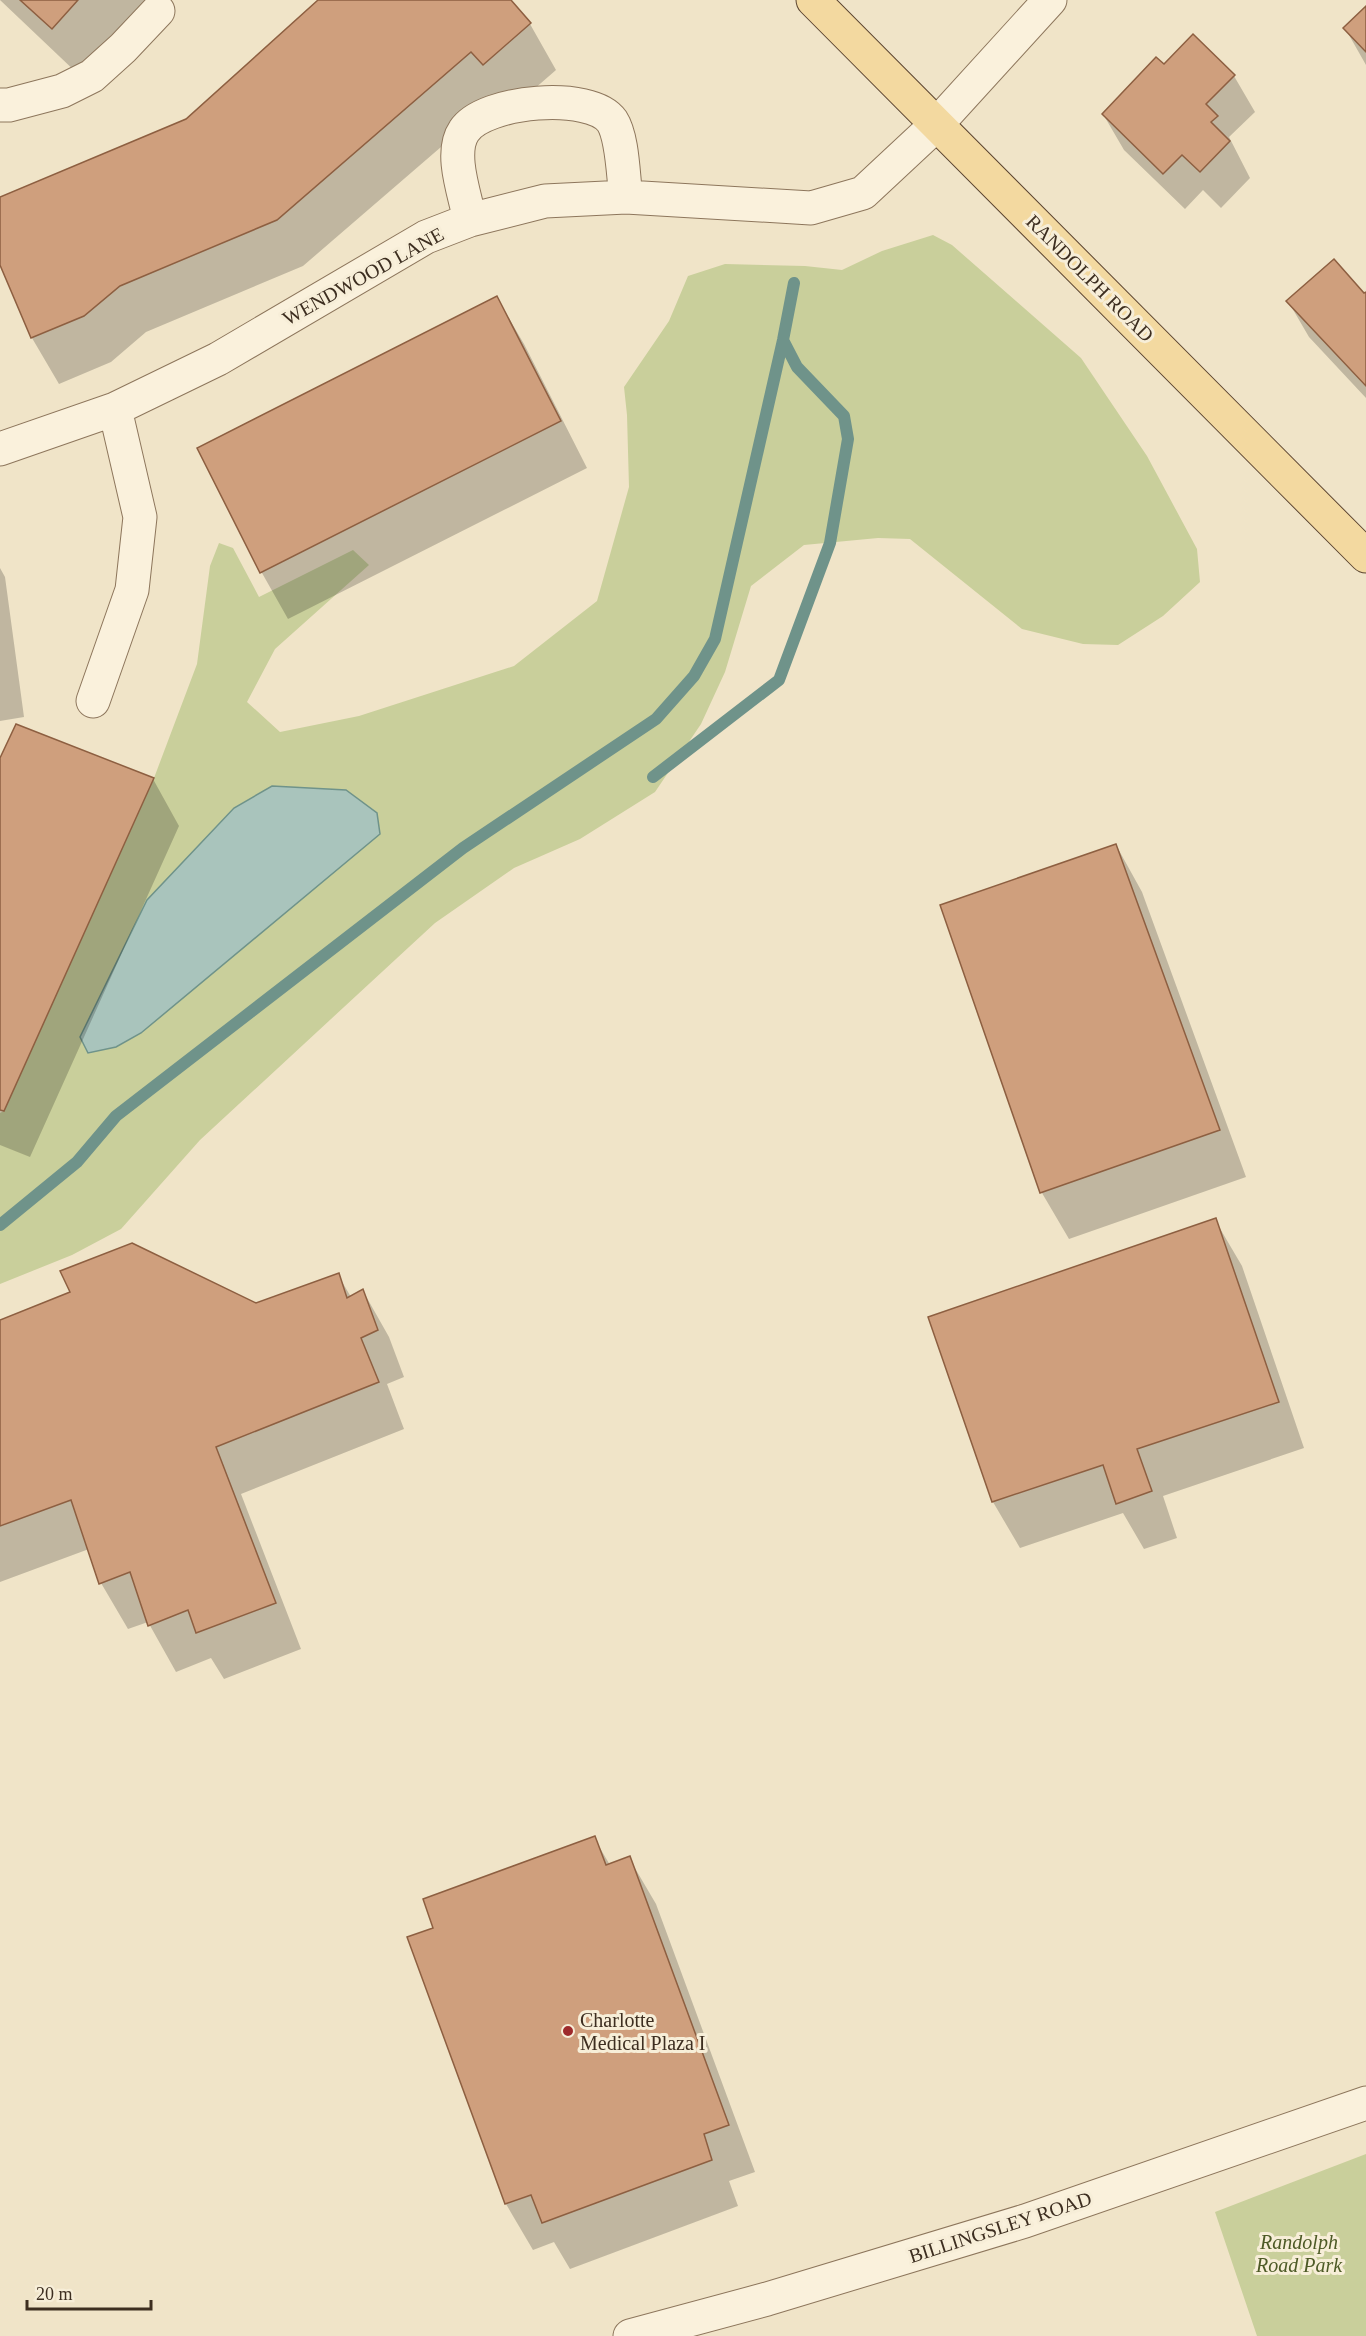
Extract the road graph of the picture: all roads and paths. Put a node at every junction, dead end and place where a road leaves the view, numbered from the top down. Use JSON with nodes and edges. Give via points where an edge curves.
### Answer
{"nodes":[{"id":1,"x":813,"y":0,"type":"edge"},
{"id":2,"x":1050,"y":0,"type":"edge"},
{"id":3,"x":158,"y":11,"type":"dead end"},
{"id":4,"x":0,"y":105,"type":"edge"},
{"id":5,"x":937,"y":124,"type":"junction"},
{"id":6,"x":626,"y":197,"type":"junction"},
{"id":7,"x":470,"y":219,"type":"junction"},
{"id":8,"x":115,"y":409,"type":"junction"},
{"id":9,"x":0,"y":449,"type":"edge"},
{"id":10,"x":1366,"y":556,"type":"edge"},
{"id":11,"x":93,"y":701,"type":"dead end"},
{"id":12,"x":1366,"y":2103,"type":"edge"},
{"id":13,"x":630,"y":2336,"type":"edge"}],
"edges":[{"from":1,"to":5,"type":"main road","name":"RANDOLPH ROAD"},
{"from":2,"to":5,"type":"street","name":"WENDWOOD LANE"},
{"from":3,"to":4,"type":"street","via":[[92,76],[62,91]]},
{"from":5,"to":6,"type":"street","name":"WENDWOOD LANE","via":[[863,193],[811,208]]},
{"from":5,"to":10,"type":"main road","name":"RANDOLPH ROAD"},
{"from":6,"to":7,"type":"street","name":"WENDWOOD LANE","via":[[545,201]]},
{"from":6,"to":7,"type":"street","via":[[612,121],[602,112],[574,104],[528,103],[477,117],[464,132],[457,158]]},
{"from":7,"to":8,"type":"street","name":"WENDWOOD LANE","via":[[426,237],[218,359]]},
{"from":8,"to":9,"type":"street","name":"WENDWOOD LANE"},
{"from":8,"to":11,"type":"street","via":[[140,517],[132,590]]},
{"from":12,"to":13,"type":"street","name":"BILLINGSLEY ROAD","via":[[1025,2221]]}]}
